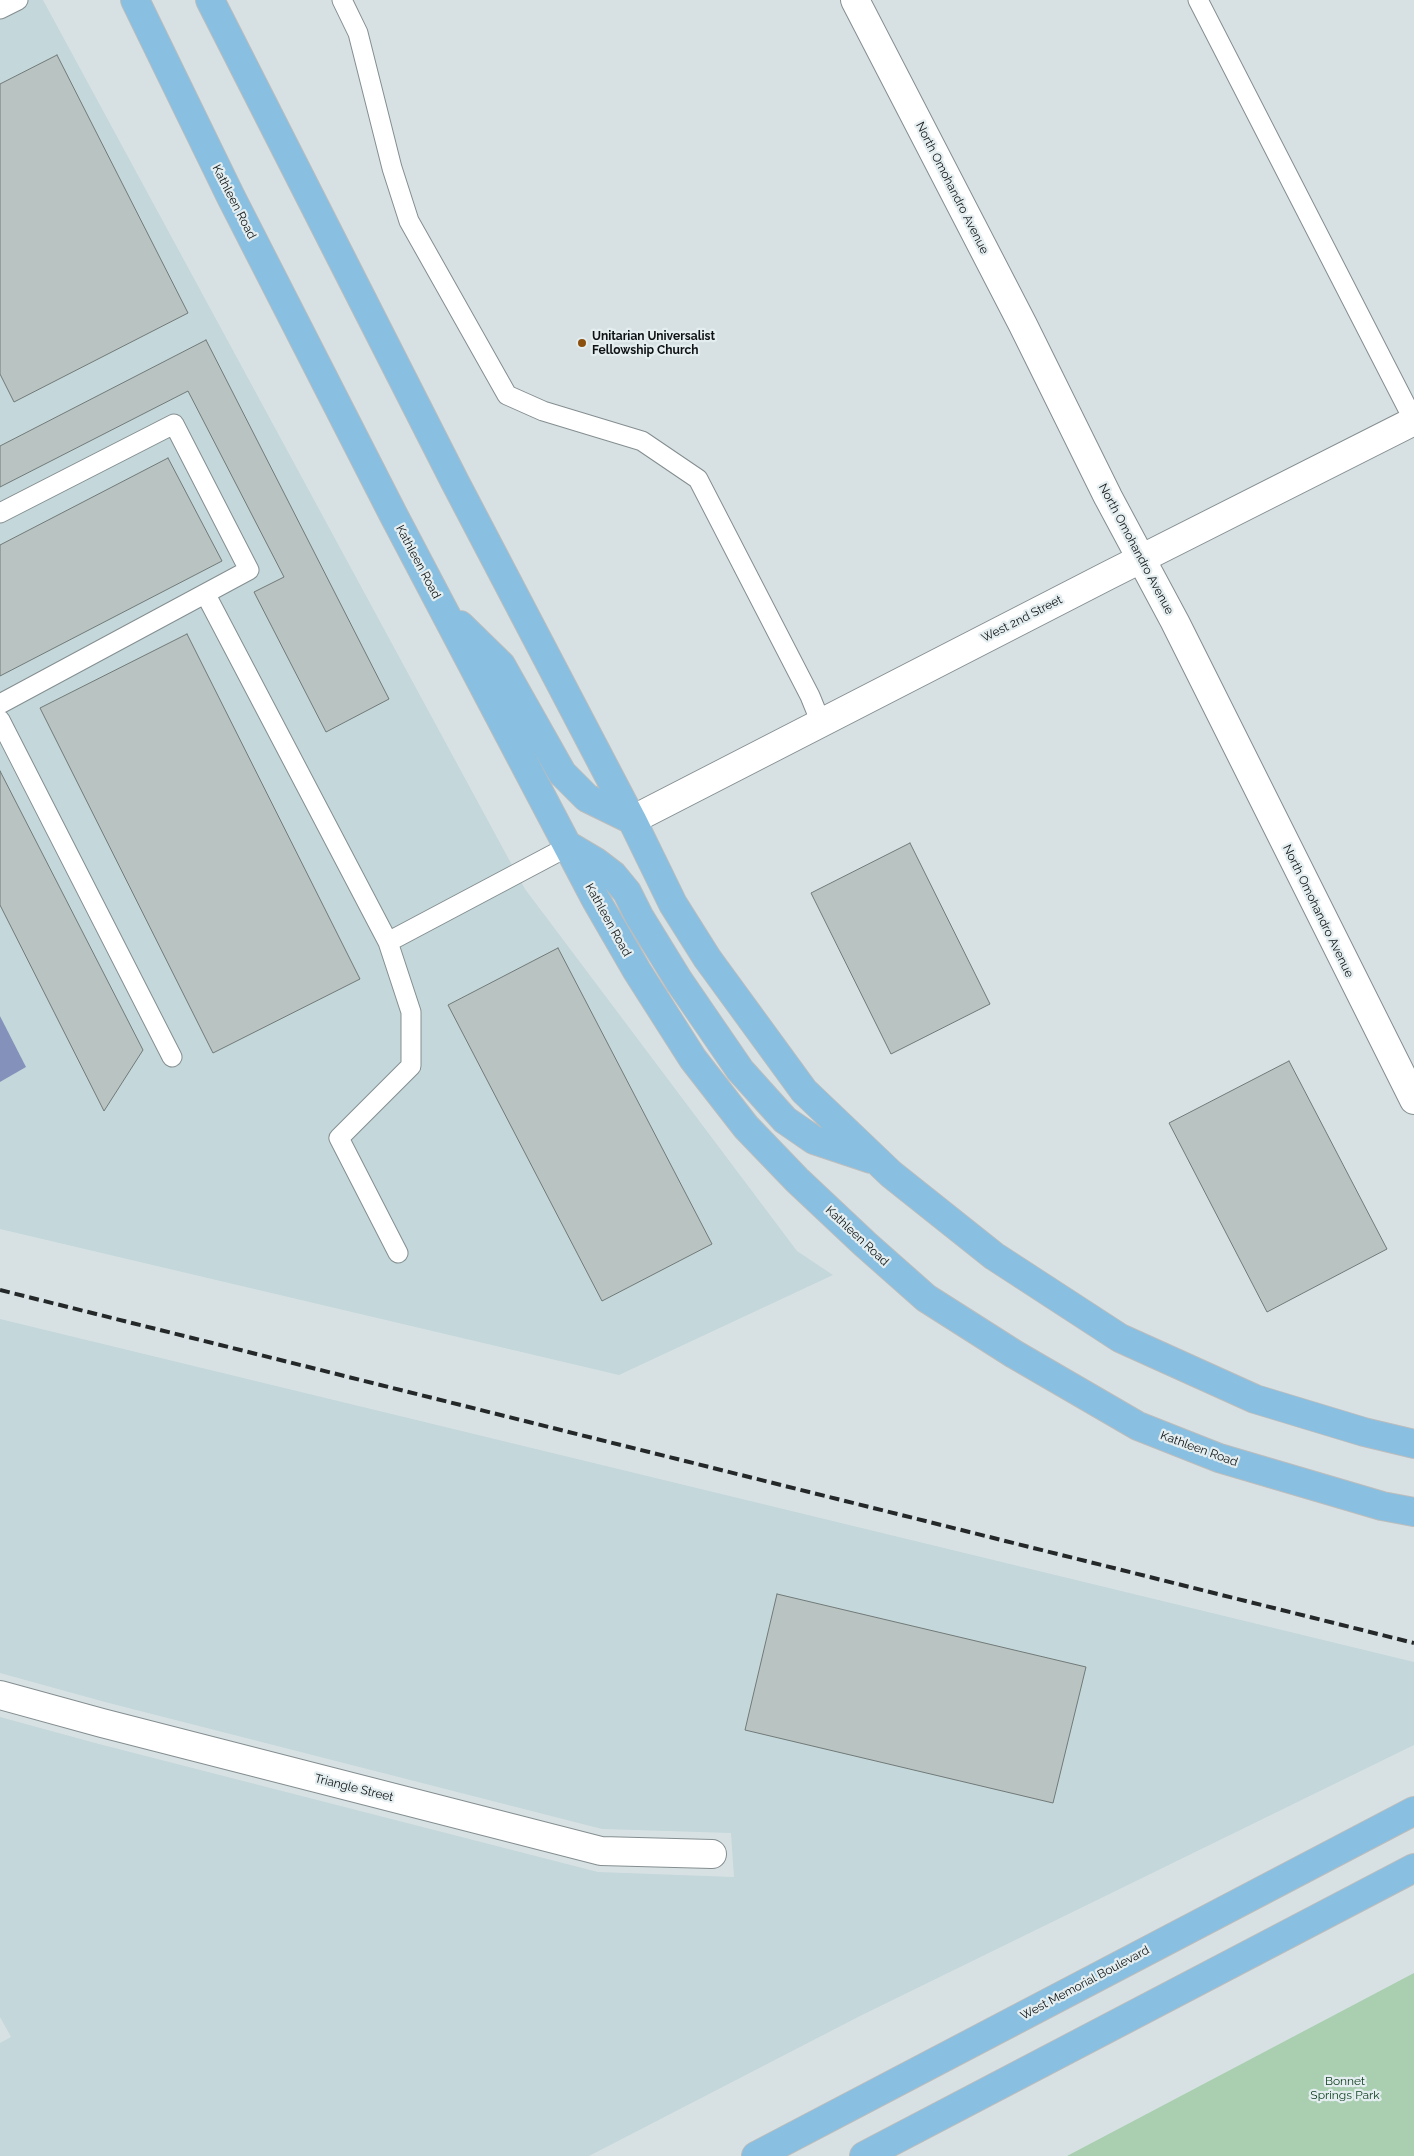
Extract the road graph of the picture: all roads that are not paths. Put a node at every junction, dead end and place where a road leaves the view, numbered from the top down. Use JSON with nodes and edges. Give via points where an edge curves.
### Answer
{"nodes":[{"id":1,"x":18,"y":0,"type":"edge"},
{"id":2,"x":135,"y":0,"type":"edge"},
{"id":3,"x":210,"y":0,"type":"edge"},
{"id":4,"x":342,"y":0,"type":"edge"},
{"id":5,"x":855,"y":0,"type":"edge"},
{"id":6,"x":1198,"y":0,"type":"edge"},
{"id":7,"x":0,"y":9,"type":"edge"},
{"id":8,"x":1414,"y":421,"type":"edge"},
{"id":9,"x":0,"y":513,"type":"edge"},
{"id":10,"x":1142,"y":558,"type":"junction"},
{"id":11,"x":206,"y":595,"type":"junction"},
{"id":12,"x":442,"y":609,"type":"junction"},
{"id":13,"x":0,"y":704,"type":"edge"},
{"id":14,"x":0,"y":720,"type":"edge"},
{"id":15,"x":821,"y":723,"type":"junction"},
{"id":16,"x":632,"y":820,"type":"junction"},
{"id":17,"x":569,"y":846,"type":"junction"},
{"id":18,"x":388,"y":942,"type":"junction"},
{"id":19,"x":172,"y":1058,"type":"dead end"},
{"id":20,"x":1414,"y":1100,"type":"edge"},
{"id":21,"x":879,"y":1162,"type":"junction"},
{"id":22,"x":398,"y":1253,"type":"dead end"},
{"id":23,"x":1414,"y":1444,"type":"edge"},
{"id":24,"x":1414,"y":1512,"type":"edge"},
{"id":25,"x":0,"y":1695,"type":"edge"},
{"id":26,"x":1404,"y":1816,"type":"edge"},
{"id":27,"x":712,"y":1854,"type":"dead end"},
{"id":28,"x":1414,"y":1868,"type":"edge"},
{"id":29,"x":756,"y":2156,"type":"edge"},
{"id":30,"x":864,"y":2156,"type":"edge"}],
"edges":[{"from":1,"to":7,"type":"lane"},
{"from":2,"to":12,"type":"main road","name":"Kathleen Road","via":[[231,197]]},
{"from":3,"to":16,"type":"main road"},
{"from":4,"to":15,"type":"lane","via":[[358,33],[392,168],[409,221],[507,396],[543,411],[642,440],[698,479]]},
{"from":5,"to":10,"type":"street","name":"North Omohandro Avenue"},
{"from":6,"to":8,"type":"lane"},
{"from":8,"to":10,"type":"street","name":"West 2nd Street"},
{"from":9,"to":11,"type":"lane","via":[[174,424],[249,570]]},
{"from":10,"to":15,"type":"street","name":"West 2nd Street"},
{"from":10,"to":20,"type":"street","name":"North Omohandro Avenue"},
{"from":11,"to":13,"type":"lane"},
{"from":11,"to":18,"type":"lane"},
{"from":12,"to":16,"type":"main road","via":[[501,665],[562,773],[587,798]]},
{"from":12,"to":17,"type":"main road","name":"Kathleen Road"},
{"from":14,"to":19,"type":"lane"},
{"from":15,"to":16,"type":"street","name":"West 2nd Street"},
{"from":16,"to":21,"type":"main road","via":[[673,904],[713,966],[804,1091]]},
{"from":17,"to":18,"type":"lane"},
{"from":17,"to":21,"type":"main road","via":[[613,875],[627,892],[679,981],[740,1070],[785,1120],[814,1140]]},
{"from":17,"to":24,"type":"main road","name":"Kathleen Road","via":[[637,971],[693,1059],[746,1127],[864,1244],[926,1298],[1138,1426],[1219,1458],[1382,1506]]},
{"from":18,"to":22,"type":"lane","via":[[411,1012],[411,1066],[339,1138]]},
{"from":21,"to":23,"type":"main road","via":[[994,1256],[1120,1338],[1255,1399]]},
{"from":25,"to":27,"type":"street","name":"Triangle Street","via":[[601,1851]]},
{"from":26,"to":29,"type":"main road","name":"West Memorial Boulevard"},
{"from":28,"to":30,"type":"main road"}]}
